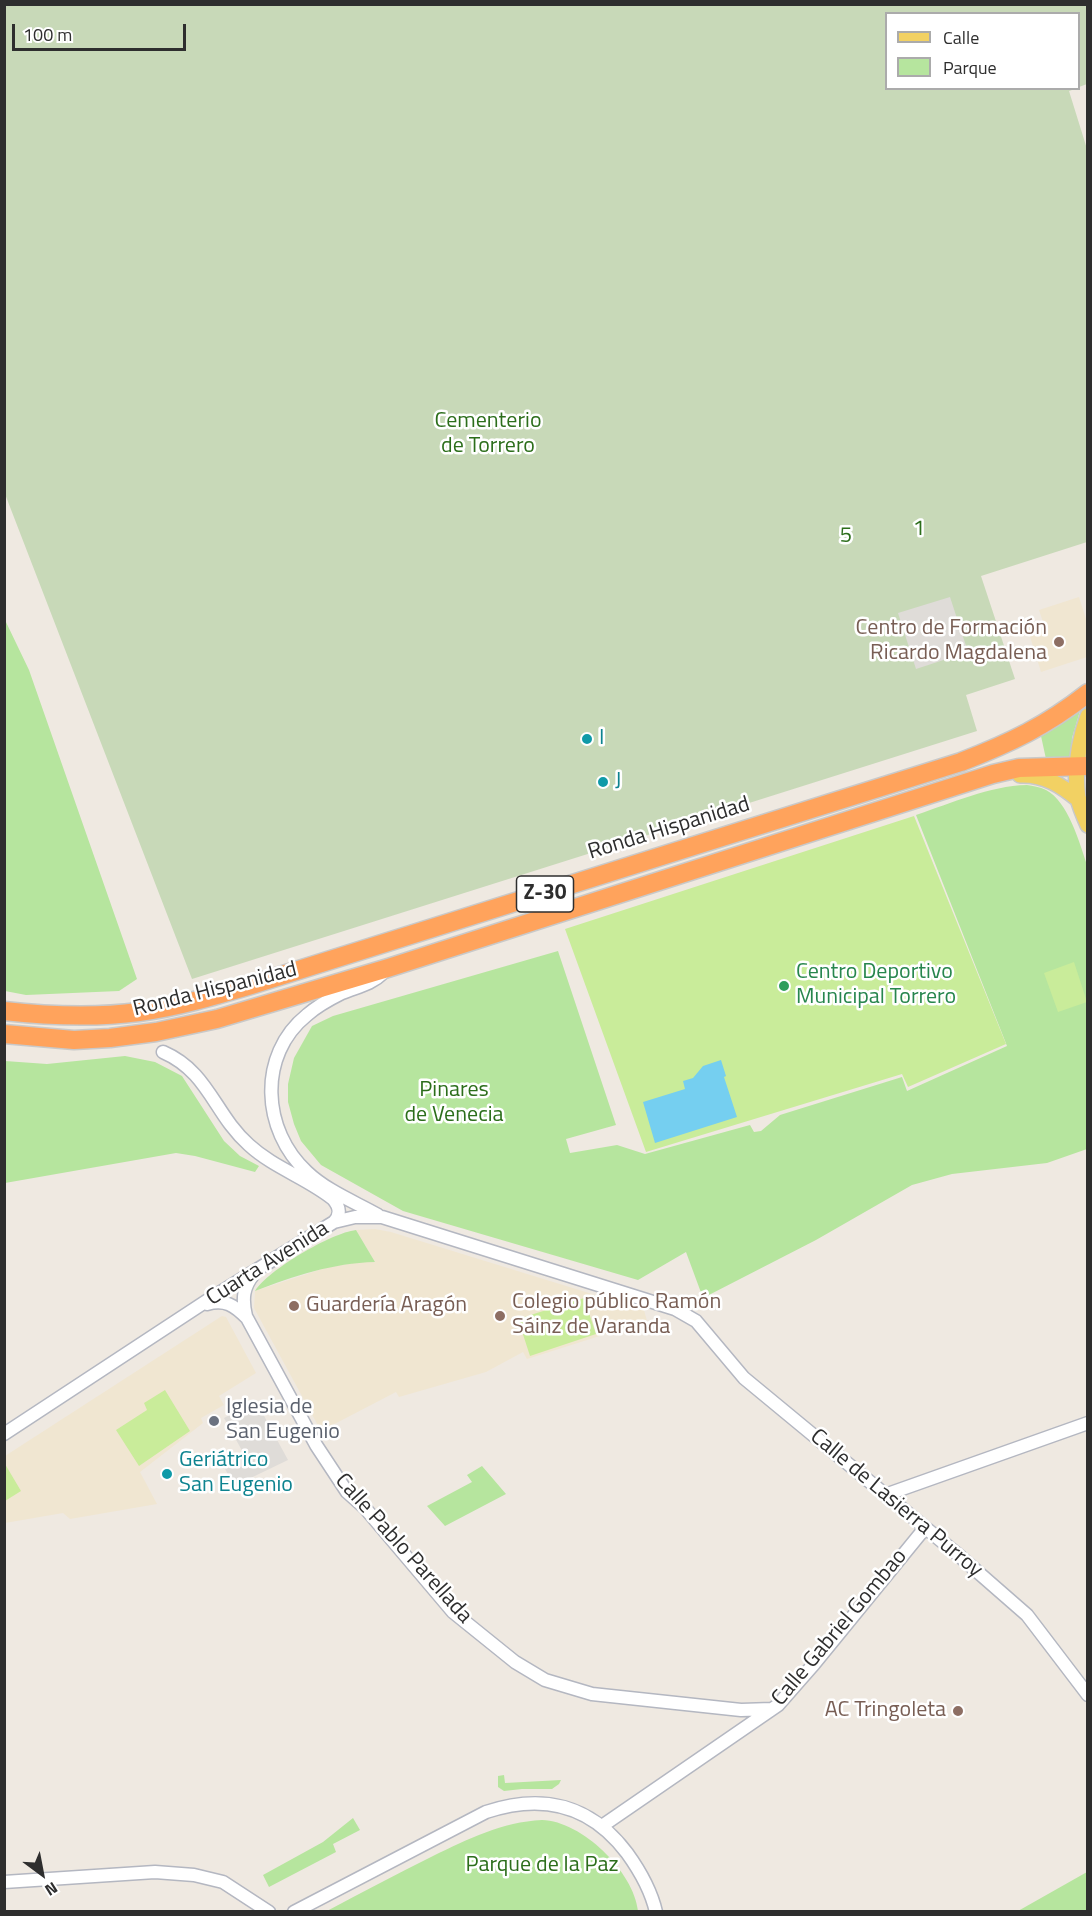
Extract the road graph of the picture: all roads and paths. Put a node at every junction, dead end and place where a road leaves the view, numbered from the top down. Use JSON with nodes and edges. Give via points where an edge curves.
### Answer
{"nodes":[{"id":1,"x":1088,"y":693,"type":"edge"},
{"id":2,"x":1088,"y":716,"type":"edge"},
{"id":3,"x":1083,"y":766,"type":"edge"},
{"id":4,"x":993,"y":774,"type":"junction"},
{"id":5,"x":1079,"y":800,"type":"junction"},
{"id":6,"x":1088,"y":825,"type":"edge"},
{"id":7,"x":388,"y":968,"type":"junction"},
{"id":8,"x":4,"y":1011,"type":"edge"},
{"id":9,"x":4,"y":1034,"type":"edge"},
{"id":10,"x":163,"y":1052,"type":"dead end"},
{"id":11,"x":382,"y":1217,"type":"junction"},
{"id":12,"x":334,"y":1222,"type":"junction"},
{"id":13,"x":261,"y":1266,"type":"junction"},
{"id":14,"x":195,"y":1310,"type":"junction"},
{"id":15,"x":247,"y":1318,"type":"junction"},
{"id":16,"x":696,"y":1321,"type":"joint"},
{"id":17,"x":1088,"y":1423,"type":"edge"},
{"id":18,"x":4,"y":1434,"type":"edge"},
{"id":19,"x":885,"y":1495,"type":"junction"},
{"id":20,"x":925,"y":1528,"type":"junction"},
{"id":21,"x":1088,"y":1695,"type":"edge"},
{"id":22,"x":772,"y":1709,"type":"junction"},
{"id":23,"x":602,"y":1826,"type":"junction"},
{"id":24,"x":4,"y":1882,"type":"edge"},
{"id":25,"x":268,"y":1911,"type":"edge"},
{"id":26,"x":294,"y":1911,"type":"edge"},
{"id":27,"x":656,"y":1911,"type":"edge"}],
"edges":[{"from":1,"to":8,"type":"highway","name":"Ronda Hispanidad","number":"Z-30","via":[[1033,731],[961,762],[251,986],[140,1012],[48,1016]]},
{"from":2,"to":3,"type":"main road","via":[[1082,736]]},
{"from":3,"to":4,"type":"highway","name":"Ronda Hispanidad","number":"Z-30","via":[[1019,768]]},
{"from":3,"to":5,"type":"main road"},
{"from":4,"to":5,"type":"main road","via":[[1041,777]]},
{"from":4,"to":7,"type":"highway","name":"Ronda Hispanidad","number":"Z-30"},
{"from":5,"to":6,"type":"main road"},
{"from":7,"to":9,"type":"highway","name":"Ronda Hispanidad","number":"Z-30","via":[[217,1019],[156,1032],[74,1040]]},
{"from":7,"to":11,"type":"street","via":[[374,981],[335,997],[299,1022],[281,1047],[271,1092],[278,1128],[286,1147],[300,1164],[324,1185]]},
{"from":10,"to":12,"type":"street","via":[[192,1071],[247,1144],[333,1200],[339,1213]]},
{"from":11,"to":12,"type":"street","name":"Cuarta Avenida"},
{"from":11,"to":16,"type":"street","name":"Cuarta Avenida","via":[[675,1309]]},
{"from":12,"to":13,"type":"street","name":"Cuarta Avenida"},
{"from":13,"to":14,"type":"street","name":"Cuarta Avenida"},
{"from":13,"to":15,"type":"street","name":"Calle Pablo Parellada","via":[[245,1287]]},
{"from":14,"to":15,"type":"street","name":"Calle Pablo Parellada","via":[[209,1303],[227,1302]]},
{"from":14,"to":18,"type":"street","name":"Cuarta Avenida"},
{"from":15,"to":22,"type":"street","name":"Calle Pablo Parellada","via":[[316,1445],[347,1492],[453,1612],[514,1662],[545,1680],[592,1694],[741,1710]]},
{"from":16,"to":19,"type":"street","name":"Calle de Lasierra Purroy","via":[[744,1378]]},
{"from":17,"to":19,"type":"street"},
{"from":19,"to":20,"type":"street","name":"Calle de Lasierra Purroy"},
{"from":20,"to":21,"type":"street","name":"Calle de Lasierra Purroy","via":[[1027,1615]]},
{"from":20,"to":22,"type":"street","name":"Calle Gabriel Gombao","via":[[803,1677]]},
{"from":22,"to":23,"type":"street","name":"Calle Gabriel Gombao"},
{"from":23,"to":26,"type":"street","via":[[564,1807],[526,1804],[500,1808]]},
{"from":23,"to":27,"type":"street","via":[[638,1869]]},
{"from":24,"to":25,"type":"street","via":[[155,1872],[194,1875],[223,1882]]}]}
